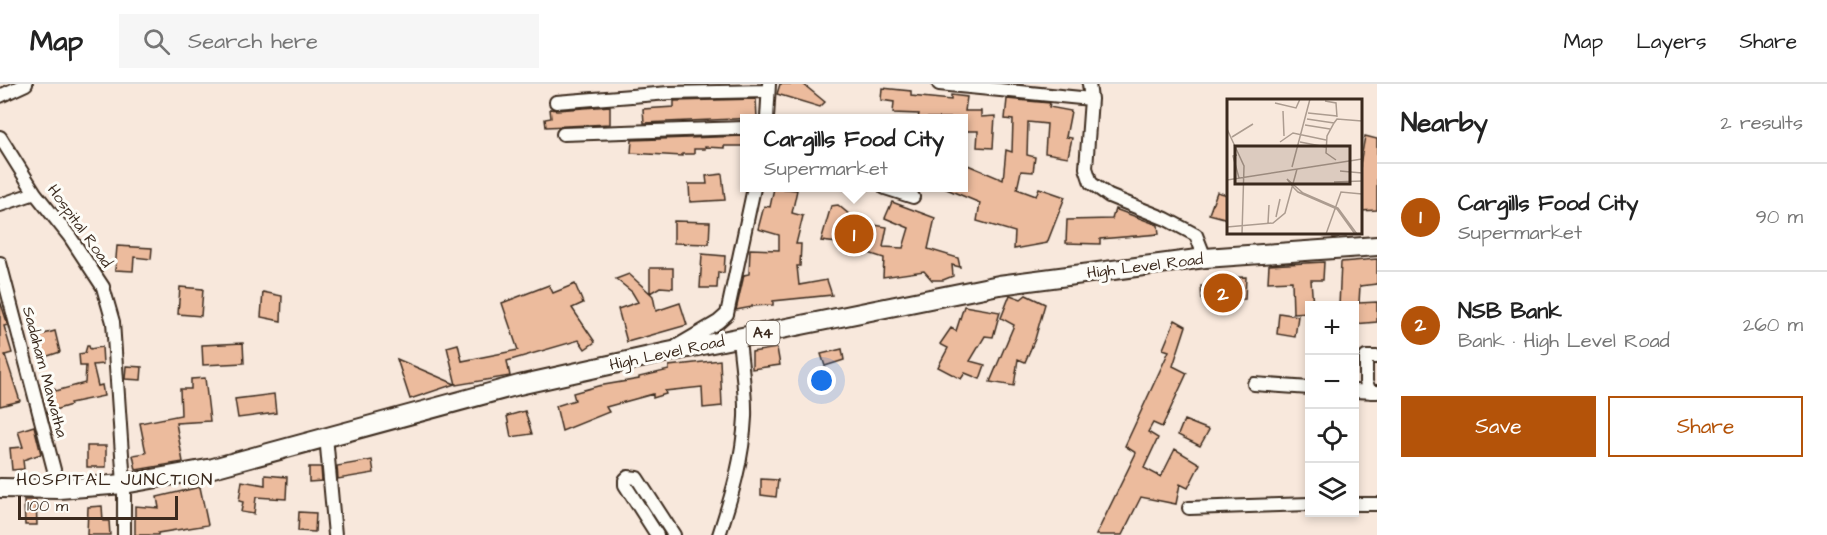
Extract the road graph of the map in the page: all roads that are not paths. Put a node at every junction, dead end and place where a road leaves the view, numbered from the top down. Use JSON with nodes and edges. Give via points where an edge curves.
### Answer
{"nodes":[{"id":1,"x":26,"y":84,"type":"edge"},
{"id":2,"x":939,"y":84,"type":"edge"},
{"id":3,"x":1089,"y":84,"type":"edge"},
{"id":4,"x":769,"y":88,"type":"edge"},
{"id":5,"x":0,"y":96,"type":"edge"},
{"id":6,"x":1091,"y":99,"type":"junction"},
{"id":7,"x":556,"y":102,"type":"dead end"},
{"id":8,"x":767,"y":114,"type":"edge"},
{"id":9,"x":740,"y":128,"type":"edge"},
{"id":10,"x":563,"y":134,"type":"dead end"},
{"id":11,"x":0,"y":137,"type":"edge"},
{"id":12,"x":753,"y":192,"type":"edge"},
{"id":13,"x":897,"y":192,"type":"edge"},
{"id":14,"x":35,"y":193,"type":"junction"},
{"id":15,"x":913,"y":197,"type":"dead end"},
{"id":16,"x":0,"y":205,"type":"edge"},
{"id":17,"x":1377,"y":246,"type":"edge"},
{"id":18,"x":1205,"y":258,"type":"junction"},
{"id":19,"x":0,"y":262,"type":"edge"},
{"id":20,"x":739,"y":338,"type":"junction"},
{"id":21,"x":668,"y":352,"type":"junction"},
{"id":22,"x":1377,"y":357,"type":"edge"},
{"id":23,"x":1254,"y":384,"type":"dead end"},
{"id":24,"x":1305,"y":388,"type":"edge"},
{"id":25,"x":1359,"y":391,"type":"edge"},
{"id":26,"x":1374,"y":392,"type":"edge"},
{"id":27,"x":326,"y":436,"type":"junction"},
{"id":28,"x":123,"y":484,"type":"junction"},
{"id":29,"x":0,"y":488,"type":"edge"},
{"id":30,"x":59,"y":489,"type":"junction"},
{"id":31,"x":1305,"y":504,"type":"edge"},
{"id":32,"x":1359,"y":504,"type":"edge"},
{"id":33,"x":1377,"y":504,"type":"edge"},
{"id":34,"x":1189,"y":508,"type":"dead end"},
{"id":35,"x":124,"y":535,"type":"edge"},
{"id":36,"x":335,"y":535,"type":"edge"},
{"id":37,"x":657,"y":535,"type":"edge"},
{"id":38,"x":674,"y":535,"type":"edge"},
{"id":39,"x":719,"y":535,"type":"edge"}],
"edges":[{"from":1,"to":5,"type":"street"},
{"from":2,"to":6,"type":"street"},
{"from":3,"to":6,"type":"street"},
{"from":4,"to":7,"type":"street"},
{"from":4,"to":8,"type":"street"},
{"from":6,"to":18,"type":"street","via":[[1086,168],[1091,183],[1109,196],[1196,235]]},
{"from":9,"to":10,"type":"street"},
{"from":11,"to":14,"type":"street","name":"Hospital Road"},
{"from":12,"to":21,"type":"street","via":[[727,314]]},
{"from":13,"to":15,"type":"street"},
{"from":14,"to":16,"type":"street"},
{"from":14,"to":28,"type":"street","name":"Hospital Road","via":[[103,287],[113,322]]},
{"from":17,"to":18,"type":"highway","name":"High Level Road","number":"A4"},
{"from":18,"to":20,"type":"highway","name":"High Level Road","number":"A4","via":[[999,285]]},
{"from":19,"to":30,"type":"street","name":"Sadaham Mawatha"},
{"from":20,"to":21,"type":"highway","name":"High Level Road","number":"A4"},
{"from":20,"to":39,"type":"street","via":[[745,415],[737,478]]},
{"from":21,"to":27,"type":"highway","name":"High Level Road","number":"A4","via":[[519,385]]},
{"from":22,"to":26,"type":"street","via":[[1366,357],[1366,382]]},
{"from":23,"to":24,"type":"street"},
{"from":25,"to":26,"type":"street"},
{"from":27,"to":28,"type":"highway","name":"High Level Road","number":"A4","via":[[213,468]]},
{"from":27,"to":36,"type":"street"},
{"from":28,"to":30,"type":"highway","name":"High Level Road","number":"A4"},
{"from":28,"to":35,"type":"street","name":"Hospital Road"},
{"from":29,"to":30,"type":"highway","name":"High Level Road","number":"A4"},
{"from":31,"to":34,"type":"street"},
{"from":32,"to":33,"type":"street"},
{"from":37,"to":38,"type":"street","via":[[625,484],[628,477],[637,478]]}]}
